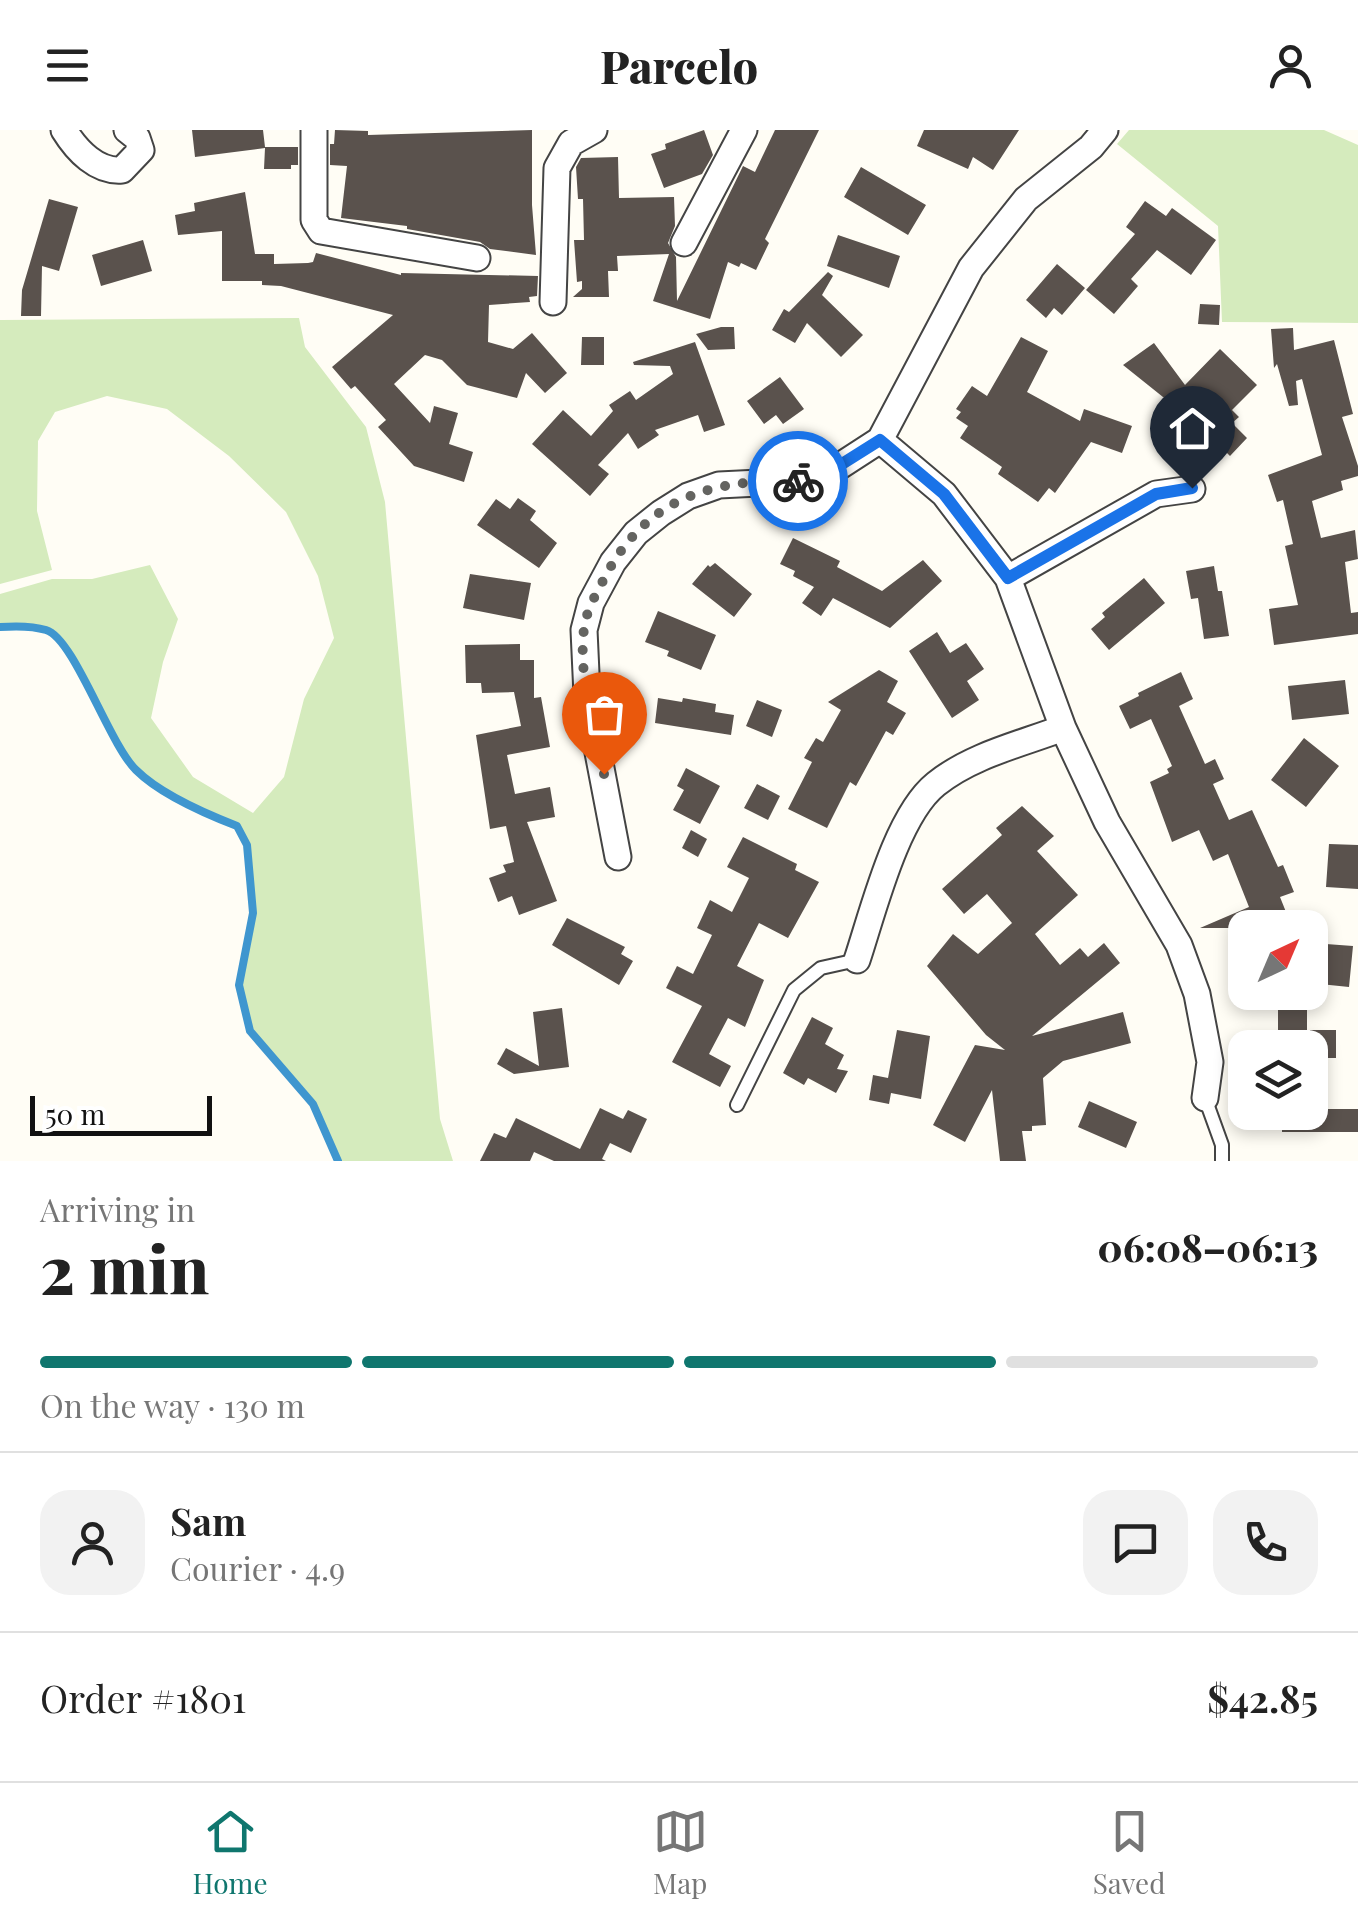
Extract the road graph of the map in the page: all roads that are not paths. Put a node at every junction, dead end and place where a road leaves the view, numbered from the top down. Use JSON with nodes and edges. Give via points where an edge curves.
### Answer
{"nodes":[{"id":1,"x":64,"y":130,"type":"edge"},
{"id":2,"x":127,"y":130,"type":"edge"},
{"id":3,"x":314,"y":130,"type":"edge"},
{"id":4,"x":594,"y":130,"type":"edge"},
{"id":5,"x":744,"y":130,"type":"edge"},
{"id":6,"x":1105,"y":130,"type":"edge"},
{"id":7,"x":684,"y":243,"type":"dead end"},
{"id":8,"x":477,"y":258,"type":"dead end"},
{"id":9,"x":553,"y":302,"type":"dead end"},
{"id":10,"x":880,"y":440,"type":"junction"},
{"id":11,"x":1192,"y":488,"type":"dead end"},
{"id":12,"x":1008,"y":578,"type":"junction"},
{"id":13,"x":1063,"y":728,"type":"junction"},
{"id":14,"x":618,"y":857,"type":"dead end"},
{"id":15,"x":857,"y":960,"type":"joint"},
{"id":16,"x":1205,"y":1098,"type":"joint"},
{"id":17,"x":737,"y":1106,"type":"dead end"},
{"id":18,"x":1222,"y":1161,"type":"edge"}],
"edges":[{"from":1,"to":2,"type":"street","via":[[109,172],[122,170],[141,150]]},
{"from":3,"to":8,"type":"street","via":[[314,220],[321,231]]},
{"from":4,"to":9,"type":"street","via":[[570,143],[557,168]]},
{"from":5,"to":7,"type":"street"},
{"from":6,"to":10,"type":"street","via":[[1026,199],[971,268]]},
{"from":10,"to":12,"type":"street","via":[[944,494]]},
{"from":10,"to":14,"type":"street","via":[[826,474],[719,485],[688,496],[660,512],[613,562],[584,630],[587,694]]},
{"from":11,"to":12,"type":"street","via":[[1156,494]]},
{"from":12,"to":13,"type":"street"},
{"from":13,"to":15,"type":"street","via":[[970,763],[934,786],[911,814],[886,870]]},
{"from":13,"to":16,"type":"street","via":[[1126,860],[1179,946],[1208,1052]]},
{"from":15,"to":17,"type":"lane","via":[[820,968],[794,990]]},
{"from":16,"to":18,"type":"lane"}]}
